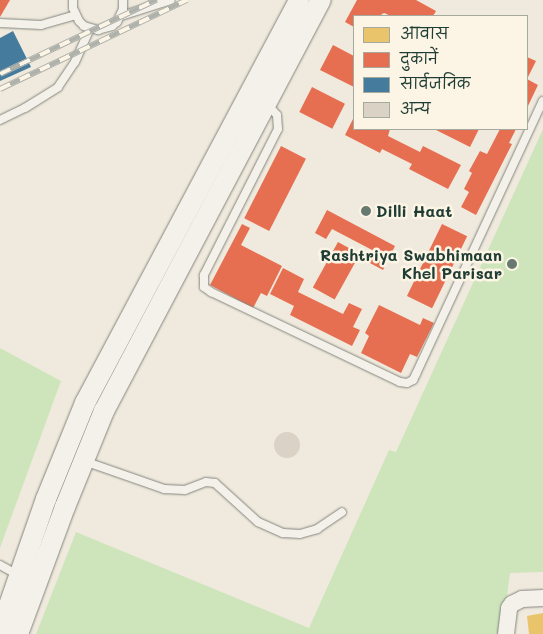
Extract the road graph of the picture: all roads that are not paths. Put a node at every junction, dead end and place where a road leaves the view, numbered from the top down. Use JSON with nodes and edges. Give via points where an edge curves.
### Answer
{"nodes":[{"id":1,"x":73,"y":0,"type":"edge"},
{"id":2,"x":123,"y":0,"type":"edge"},
{"id":3,"x":171,"y":0,"type":"edge"},
{"id":4,"x":300,"y":0,"type":"edge"},
{"id":5,"x":321,"y":0,"type":"edge"},
{"id":6,"x":75,"y":15,"type":"junction"},
{"id":7,"x":121,"y":16,"type":"junction"},
{"id":8,"x":0,"y":23,"type":"edge"},
{"id":9,"x":90,"y":29,"type":"junction"},
{"id":10,"x":543,"y":101,"type":"edge"},
{"id":11,"x":266,"y":103,"type":"junction"},
{"id":12,"x":0,"y":120,"type":"edge"},
{"id":13,"x":142,"y":295,"type":"junction"},
{"id":14,"x":160,"y":304,"type":"junction"},
{"id":15,"x":74,"y":457,"type":"junction"},
{"id":16,"x":342,"y":512,"type":"dead end"},
{"id":17,"x":0,"y":565,"type":"edge"},
{"id":18,"x":20,"y":575,"type":"junction"},
{"id":19,"x":543,"y":598,"type":"edge"},
{"id":20,"x":0,"y":631,"type":"edge"},
{"id":21,"x":18,"y":634,"type":"edge"},
{"id":22,"x":506,"y":634,"type":"edge"}],
"edges":[{"from":1,"to":6,"type":"lane"},
{"from":2,"to":7,"type":"lane"},
{"from":3,"to":7,"type":"lane"},
{"from":4,"to":13,"type":"street"},
{"from":5,"to":11,"type":"street"},
{"from":6,"to":8,"type":"lane","via":[[41,24]]},
{"from":6,"to":9,"type":"lane"},
{"from":7,"to":9,"type":"lane","via":[[112,26]]},
{"from":9,"to":12,"type":"lane","via":[[75,62],[58,87]]},
{"from":10,"to":11,"type":"lane","via":[[416,374],[407,383],[210,292],[204,286],[204,275],[278,129],[278,115]]},
{"from":11,"to":14,"type":"street"},
{"from":13,"to":14,"type":"street"},
{"from":13,"to":15,"type":"street","via":[[85,403]]},
{"from":14,"to":15,"type":"street","via":[[104,411]]},
{"from":15,"to":16,"type":"lane","via":[[164,489],[185,490],[206,482],[215,483],[258,522],[283,533],[300,534],[318,529]]},
{"from":15,"to":18,"type":"street"},
{"from":15,"to":21,"type":"street"},
{"from":17,"to":18,"type":"lane"},
{"from":18,"to":20,"type":"street"},
{"from":19,"to":22,"type":"street","via":[[522,599],[512,604]]}]}
